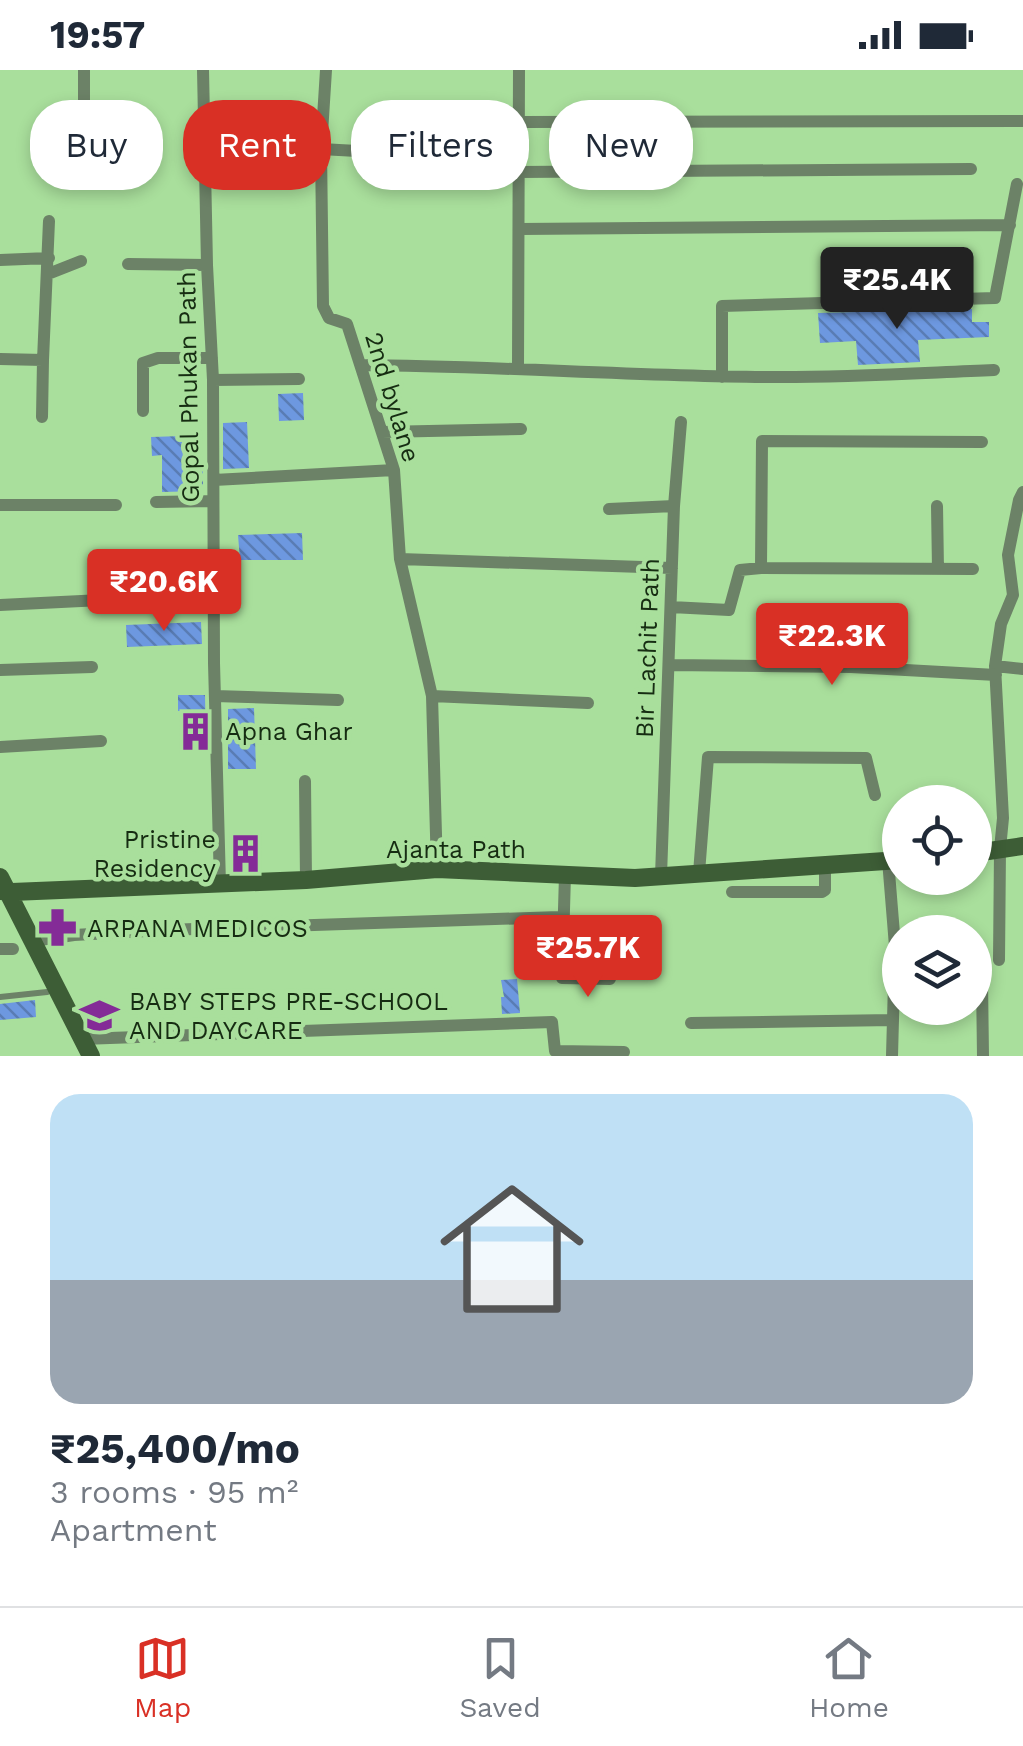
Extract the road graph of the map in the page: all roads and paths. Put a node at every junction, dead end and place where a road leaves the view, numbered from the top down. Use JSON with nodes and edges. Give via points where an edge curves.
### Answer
{"nodes":[{"id":1,"x":84,"y":70,"type":"edge"},
{"id":2,"x":203,"y":70,"type":"edge"},
{"id":3,"x":326,"y":70,"type":"edge"},
{"id":4,"x":519,"y":70,"type":"edge"},
{"id":5,"x":84,"y":100,"type":"edge"},
{"id":6,"x":324,"y":100,"type":"edge"},
{"id":7,"x":519,"y":100,"type":"edge"},
{"id":8,"x":1023,"y":121,"type":"edge"},
{"id":9,"x":529,"y":122,"type":"edge"},
{"id":10,"x":529,"y":166,"type":"edge"},
{"id":11,"x":971,"y":169,"type":"dead end"},
{"id":12,"x":1016,"y":184,"type":"dead end"},
{"id":13,"x":322,"y":190,"type":"edge"},
{"id":14,"x":519,"y":190,"type":"edge"},
{"id":15,"x":49,"y":221,"type":"dead end"},
{"id":16,"x":1010,"y":224,"type":"junction"},
{"id":17,"x":520,"y":229,"type":"junction"},
{"id":18,"x":49,"y":258,"type":"junction"},
{"id":19,"x":0,"y":260,"type":"edge"},
{"id":20,"x":81,"y":261,"type":"dead end"},
{"id":21,"x":128,"y":264,"type":"dead end"},
{"id":22,"x":208,"y":265,"type":"junction"},
{"id":23,"x":48,"y":274,"type":"junction"},
{"id":24,"x":212,"y":358,"type":"junction"},
{"id":25,"x":0,"y":359,"type":"edge"},
{"id":26,"x":44,"y":360,"type":"junction"},
{"id":27,"x":361,"y":365,"type":"junction"},
{"id":28,"x":518,"y":368,"type":"junction"},
{"id":29,"x":994,"y":370,"type":"dead end"},
{"id":30,"x":722,"y":376,"type":"junction"},
{"id":31,"x":213,"y":380,"type":"junction"},
{"id":32,"x":299,"y":380,"type":"dead end"},
{"id":33,"x":144,"y":411,"type":"dead end"},
{"id":34,"x":42,"y":418,"type":"dead end"},
{"id":35,"x":681,"y":422,"type":"dead end"},
{"id":36,"x":520,"y":429,"type":"dead end"},
{"id":37,"x":382,"y":432,"type":"junction"},
{"id":38,"x":982,"y":442,"type":"dead end"},
{"id":39,"x":394,"y":470,"type":"junction"},
{"id":40,"x":214,"y":480,"type":"junction"},
{"id":41,"x":1023,"y":492,"type":"edge"},
{"id":42,"x":213,"y":501,"type":"junction"},
{"id":43,"x":156,"y":502,"type":"dead end"},
{"id":44,"x":116,"y":504,"type":"dead end"},
{"id":45,"x":0,"y":505,"type":"edge"},
{"id":46,"x":674,"y":506,"type":"junction"},
{"id":47,"x":937,"y":506,"type":"dead end"},
{"id":48,"x":609,"y":509,"type":"dead end"},
{"id":49,"x":400,"y":559,"type":"junction"},
{"id":50,"x":672,"y":568,"type":"junction"},
{"id":51,"x":761,"y":568,"type":"junction"},
{"id":52,"x":938,"y":569,"type":"junction"},
{"id":53,"x":973,"y":569,"type":"dead end"},
{"id":54,"x":122,"y":598,"type":"dead end"},
{"id":55,"x":0,"y":604,"type":"edge"},
{"id":56,"x":670,"y":607,"type":"junction"},
{"id":57,"x":668,"y":665,"type":"junction"},
{"id":58,"x":92,"y":667,"type":"dead end"},
{"id":59,"x":1023,"y":668,"type":"edge"},
{"id":60,"x":0,"y":670,"type":"edge"},
{"id":61,"x":996,"y":670,"type":"junction"},
{"id":62,"x":215,"y":696,"type":"junction"},
{"id":63,"x":432,"y":696,"type":"junction"},
{"id":64,"x":338,"y":700,"type":"dead end"},
{"id":65,"x":588,"y":704,"type":"dead end"},
{"id":66,"x":101,"y":742,"type":"dead end"},
{"id":67,"x":0,"y":747,"type":"edge"},
{"id":68,"x":305,"y":781,"type":"dead end"},
{"id":69,"x":875,"y":795,"type":"dead end"},
{"id":70,"x":1023,"y":846,"type":"edge"},
{"id":71,"x":1000,"y":849,"type":"junction"},
{"id":72,"x":992,"y":850,"type":"edge"},
{"id":73,"x":882,"y":861,"type":"edge"},
{"id":74,"x":824,"y":864,"type":"junction"},
{"id":75,"x":437,"y":869,"type":"junction"},
{"id":76,"x":699,"y":873,"type":"junction"},
{"id":77,"x":565,"y":875,"type":"junction"},
{"id":78,"x":661,"y":876,"type":"junction"},
{"id":79,"x":306,"y":880,"type":"junction"},
{"id":80,"x":220,"y":884,"type":"junction"},
{"id":81,"x":4,"y":890,"type":"edge"},
{"id":82,"x":732,"y":892,"type":"dead end"},
{"id":83,"x":562,"y":922,"type":"junction"},
{"id":84,"x":33,"y":941,"type":"junction"},
{"id":85,"x":999,"y":960,"type":"dead end"},
{"id":86,"x":47,"y":992,"type":"junction"},
{"id":87,"x":0,"y":997,"type":"edge"},
{"id":88,"x":882,"y":1020,"type":"edge"},
{"id":89,"x":691,"y":1023,"type":"dead end"},
{"id":90,"x":893,"y":1025,"type":"edge"},
{"id":91,"x":983,"y":1025,"type":"edge"},
{"id":92,"x":84,"y":1050,"type":"edge"},
{"id":93,"x":624,"y":1052,"type":"dead end"},
{"id":94,"x":892,"y":1056,"type":"edge"},
{"id":95,"x":983,"y":1056,"type":"edge"}],
"edges":[{"from":1,"to":5,"type":"street"},
{"from":2,"to":22,"type":"street","name":"Gopal Phukan Path"},
{"from":3,"to":6,"type":"street","name":"2nd bylane"},
{"from":4,"to":7,"type":"street"},
{"from":8,"to":9,"type":"street"},
{"from":10,"to":11,"type":"street"},
{"from":12,"to":16,"type":"street"},
{"from":13,"to":27,"type":"street","name":"2nd bylane","via":[[323,306],[329,318],[348,324]]},
{"from":14,"to":17,"type":"street"},
{"from":15,"to":18,"type":"street"},
{"from":16,"to":17,"type":"street"},
{"from":16,"to":30,"type":"street","via":[[996,298],[722,306]]},
{"from":17,"to":28,"type":"street"},
{"from":18,"to":19,"type":"street"},
{"from":18,"to":23,"type":"street"},
{"from":20,"to":23,"type":"street"},
{"from":21,"to":22,"type":"street"},
{"from":22,"to":24,"type":"street","name":"Gopal Phukan Path"},
{"from":23,"to":26,"type":"street"},
{"from":24,"to":31,"type":"street","name":"Gopal Phukan Path"},
{"from":24,"to":33,"type":"street","via":[[143,363]]},
{"from":25,"to":26,"type":"street"},
{"from":26,"to":34,"type":"street"},
{"from":27,"to":28,"type":"street"},
{"from":27,"to":37,"type":"street","name":"2nd bylane"},
{"from":28,"to":30,"type":"street"},
{"from":29,"to":30,"type":"street"},
{"from":31,"to":32,"type":"street"},
{"from":31,"to":40,"type":"street","name":"Gopal Phukan Path"},
{"from":35,"to":46,"type":"street","name":"Bir Lachit Path"},
{"from":36,"to":37,"type":"street"},
{"from":37,"to":39,"type":"street","name":"2nd bylane"},
{"from":38,"to":51,"type":"street","via":[[762,440]]},
{"from":39,"to":40,"type":"street"},
{"from":39,"to":49,"type":"street","name":"2nd bylane"},
{"from":40,"to":42,"type":"street","name":"Gopal Phukan Path"},
{"from":41,"to":61,"type":"street","via":[[1008,555],[1012,595]]},
{"from":42,"to":43,"type":"street"},
{"from":42,"to":62,"type":"street","name":"Gopal Phukan Path"},
{"from":44,"to":45,"type":"street"},
{"from":46,"to":48,"type":"street"},
{"from":46,"to":50,"type":"street","name":"Bir Lachit Path"},
{"from":47,"to":52,"type":"street"},
{"from":49,"to":50,"type":"street"},
{"from":49,"to":63,"type":"street","name":"2nd bylane"},
{"from":50,"to":56,"type":"street","name":"Bir Lachit Path"},
{"from":51,"to":52,"type":"street"},
{"from":51,"to":56,"type":"street","via":[[740,570],[730,610]]},
{"from":52,"to":53,"type":"street"},
{"from":54,"to":55,"type":"street"},
{"from":56,"to":57,"type":"street","name":"Bir Lachit Path"},
{"from":57,"to":61,"type":"street"},
{"from":57,"to":78,"type":"street","name":"Bir Lachit Path"},
{"from":58,"to":60,"type":"street"},
{"from":59,"to":61,"type":"street"},
{"from":61,"to":71,"type":"street"},
{"from":62,"to":64,"type":"street"},
{"from":62,"to":80,"type":"street","name":"Gopal Phukan Path"},
{"from":63,"to":65,"type":"street"},
{"from":63,"to":75,"type":"street","name":"2nd bylane"},
{"from":66,"to":67,"type":"street"},
{"from":68,"to":79,"type":"street"},
{"from":69,"to":76,"type":"street","via":[[866,758],[708,757]]},
{"from":70,"to":71,"type":"street"},
{"from":71,"to":72,"type":"street"},
{"from":71,"to":85,"type":"street"},
{"from":73,"to":74,"type":"street","name":"Ajanta Path"},
{"from":74,"to":76,"type":"street","name":"Ajanta Path"},
{"from":74,"to":82,"type":"street","via":[[822,892]]},
{"from":75,"to":77,"type":"street","name":"Ajanta Path"},
{"from":75,"to":79,"type":"street","name":"Ajanta Path"},
{"from":76,"to":78,"type":"street","name":"Ajanta Path"},
{"from":77,"to":78,"type":"street","name":"Ajanta Path"},
{"from":77,"to":83,"type":"street"},
{"from":79,"to":80,"type":"street","name":"Ajanta Path"},
{"from":80,"to":81,"type":"street","name":"Ajanta Path"},
{"from":81,"to":84,"type":"street"},
{"from":81,"to":86,"type":"street"},
{"from":83,"to":83,"type":"street","via":[[562,978],[610,978],[610,928]]},
{"from":83,"to":84,"type":"street","via":[[147,931]]},
{"from":84,"to":92,"type":"street"},
{"from":86,"to":87,"type":"lane"},
{"from":86,"to":92,"type":"street"},
{"from":88,"to":89,"type":"street"},
{"from":90,"to":94,"type":"street"},
{"from":91,"to":95,"type":"street"},
{"from":92,"to":93,"type":"street","via":[[552,1022],[555,1051]]}]}
